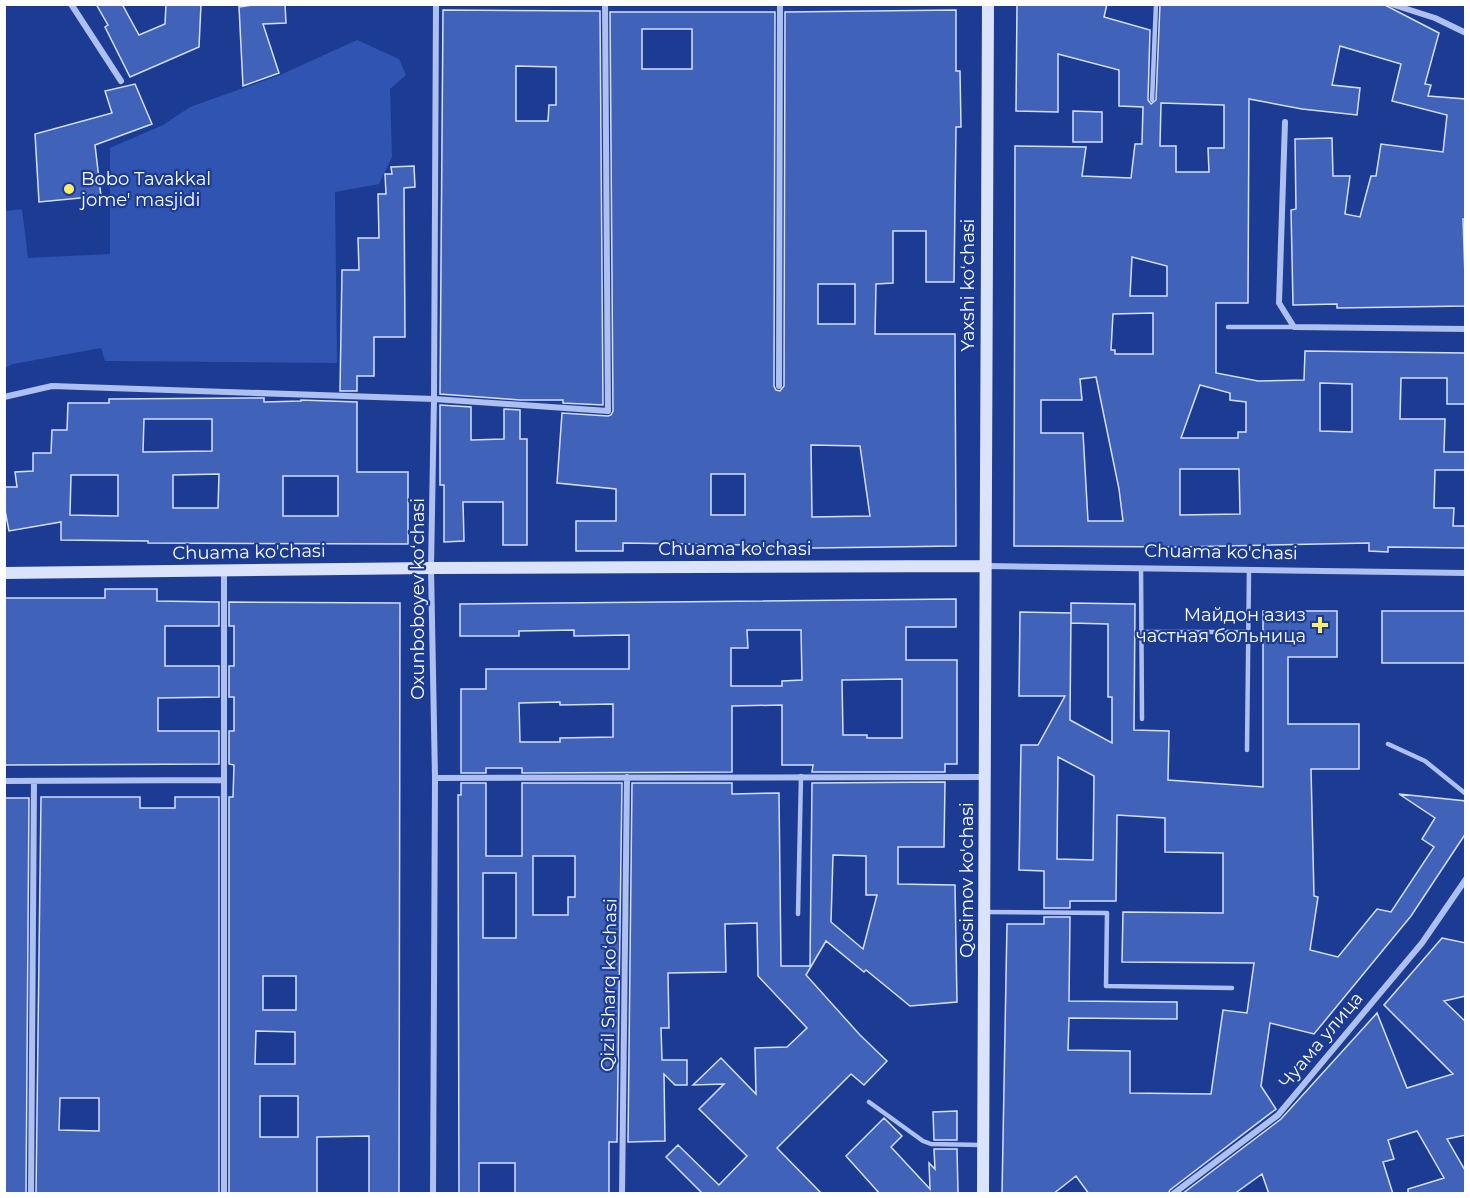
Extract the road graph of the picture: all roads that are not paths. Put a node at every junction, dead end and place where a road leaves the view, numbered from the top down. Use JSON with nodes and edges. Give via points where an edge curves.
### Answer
{"nodes":[{"id":1,"x":71,"y":4,"type":"edge"},
{"id":2,"x":436,"y":4,"type":"edge"},
{"id":3,"x":606,"y":4,"type":"edge"},
{"id":4,"x":780,"y":4,"type":"edge"},
{"id":5,"x":988,"y":4,"type":"edge"},
{"id":6,"x":1156,"y":4,"type":"edge"},
{"id":7,"x":1391,"y":4,"type":"edge"},
{"id":8,"x":1466,"y":33,"type":"edge"},
{"id":9,"x":120,"y":81,"type":"dead end"},
{"id":10,"x":1152,"y":100,"type":"dead end"},
{"id":11,"x":1285,"y":122,"type":"dead end"},
{"id":12,"x":1228,"y":327,"type":"dead end"},
{"id":13,"x":1294,"y":327,"type":"junction"},
{"id":14,"x":1466,"y":329,"type":"edge"},
{"id":15,"x":779,"y":386,"type":"dead end"},
{"id":16,"x":4,"y":397,"type":"edge"},
{"id":17,"x":435,"y":399,"type":"junction"},
{"id":18,"x":985,"y":567,"type":"junction"},
{"id":19,"x":431,"y":568,"type":"junction"},
{"id":20,"x":1141,"y":569,"type":"junction"},
{"id":21,"x":224,"y":570,"type":"junction"},
{"id":22,"x":1249,"y":570,"type":"junction"},
{"id":23,"x":4,"y":573,"type":"edge"},
{"id":24,"x":1466,"y":573,"type":"edge"},
{"id":25,"x":1141,"y":632,"type":"junction"},
{"id":26,"x":1248,"y":632,"type":"junction"},
{"id":27,"x":1142,"y":719,"type":"dead end"},
{"id":28,"x":1388,"y":744,"type":"dead end"},
{"id":29,"x":1247,"y":750,"type":"dead end"},
{"id":30,"x":801,"y":776,"type":"junction"},
{"id":31,"x":627,"y":777,"type":"junction"},
{"id":32,"x":986,"y":777,"type":"junction"},
{"id":33,"x":435,"y":778,"type":"junction"},
{"id":34,"x":223,"y":780,"type":"junction"},
{"id":35,"x":4,"y":781,"type":"edge"},
{"id":36,"x":34,"y":781,"type":"junction"},
{"id":37,"x":1466,"y":794,"type":"edge"},
{"id":38,"x":1466,"y":879,"type":"edge"},
{"id":39,"x":985,"y":912,"type":"junction"},
{"id":40,"x":798,"y":914,"type":"dead end"},
{"id":41,"x":1232,"y":988,"type":"dead end"},
{"id":42,"x":869,"y":1102,"type":"dead end"},
{"id":43,"x":984,"y":1145,"type":"junction"},
{"id":44,"x":31,"y":1194,"type":"edge"},
{"id":45,"x":224,"y":1194,"type":"edge"},
{"id":46,"x":433,"y":1194,"type":"edge"},
{"id":47,"x":622,"y":1194,"type":"edge"},
{"id":48,"x":983,"y":1194,"type":"edge"},
{"id":49,"x":1173,"y":1194,"type":"edge"}],
"edges":[{"from":1,"to":9,"type":"street"},
{"from":2,"to":17,"type":"street","name":"Oxunboboyev koʻchasi"},
{"from":3,"to":17,"type":"street","via":[[608,411]]},
{"from":4,"to":15,"type":"street"},
{"from":5,"to":18,"type":"street","name":"Yaxshi koʻchasi"},
{"from":6,"to":10,"type":"lane"},
{"from":7,"to":8,"type":"street"},
{"from":11,"to":13,"type":"street","via":[[1280,303]]},
{"from":12,"to":13,"type":"lane"},
{"from":13,"to":14,"type":"street"},
{"from":16,"to":17,"type":"street","via":[[52,386]]},
{"from":17,"to":19,"type":"street","name":"Oxunboboyev koʻchasi"},
{"from":18,"to":19,"type":"street","name":"Chuama ko'chasi"},
{"from":18,"to":20,"type":"street","name":"Chuama ko'chasi"},
{"from":18,"to":32,"type":"street","name":"Qosimov ko'chasi"},
{"from":19,"to":21,"type":"street","name":"Chuama ko'chasi"},
{"from":19,"to":33,"type":"street","name":"Oxunboboyev koʻchasi"},
{"from":20,"to":22,"type":"street","name":"Chuama ko'chasi"},
{"from":20,"to":25,"type":"lane"},
{"from":21,"to":23,"type":"street","name":"Chuama ko'chasi"},
{"from":21,"to":34,"type":"street"},
{"from":22,"to":24,"type":"street","name":"Chuama ko'chasi"},
{"from":22,"to":26,"type":"lane"},
{"from":25,"to":26,"type":"lane"},
{"from":25,"to":27,"type":"lane"},
{"from":26,"to":29,"type":"lane"},
{"from":28,"to":37,"type":"lane","via":[[1425,761]]},
{"from":30,"to":31,"type":"street"},
{"from":30,"to":32,"type":"street"},
{"from":30,"to":40,"type":"lane"},
{"from":31,"to":33,"type":"street"},
{"from":31,"to":47,"type":"street","name":"Qizil Sharq koʻchasi"},
{"from":32,"to":39,"type":"street","name":"Qosimov ko'chasi"},
{"from":33,"to":46,"type":"street","name":"Oxunboboyev koʻchasi"},
{"from":34,"to":36,"type":"street"},
{"from":34,"to":45,"type":"street"},
{"from":35,"to":36,"type":"street"},
{"from":36,"to":44,"type":"street"},
{"from":38,"to":49,"type":"street","name":"Чуама улица","via":[[1422,943],[1278,1115]]},
{"from":39,"to":41,"type":"lane","via":[[1107,913],[1106,986]]},
{"from":39,"to":43,"type":"street","name":"Qosimov ko'chasi"},
{"from":42,"to":43,"type":"lane","via":[[922,1141]]},
{"from":43,"to":48,"type":"street","name":"Qosimov ko'chasi"}]}
